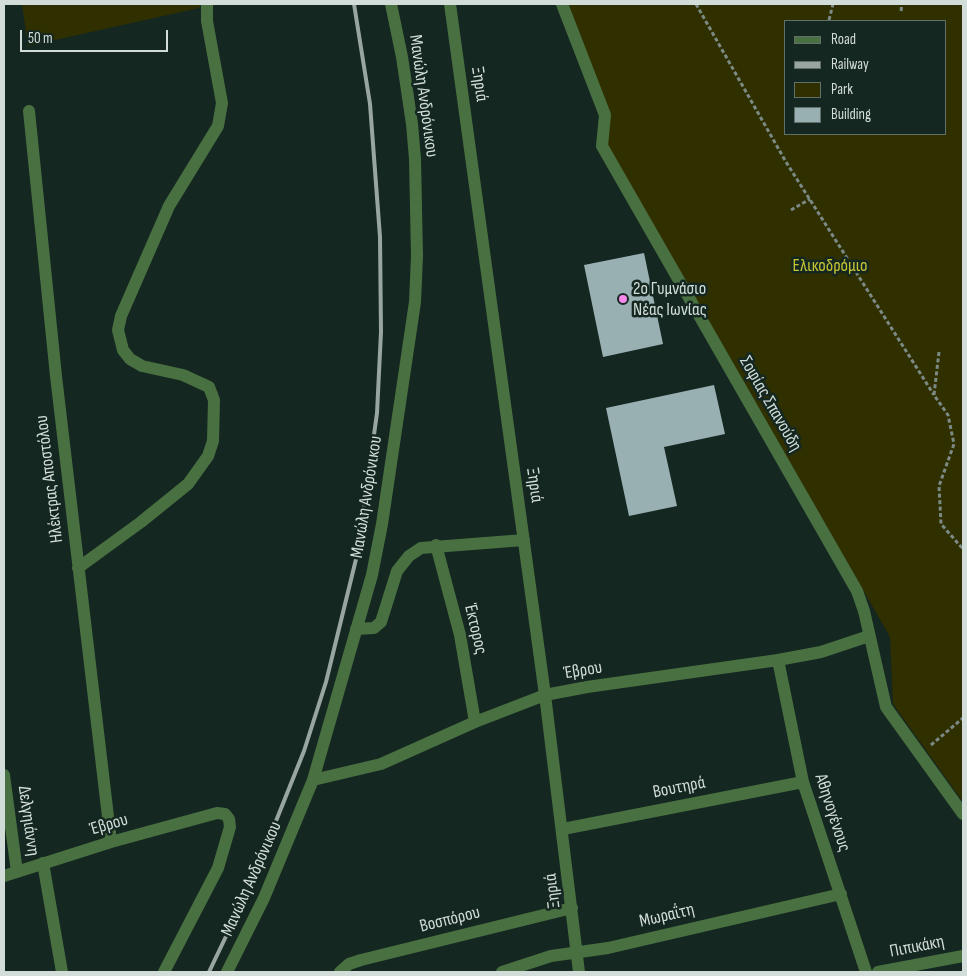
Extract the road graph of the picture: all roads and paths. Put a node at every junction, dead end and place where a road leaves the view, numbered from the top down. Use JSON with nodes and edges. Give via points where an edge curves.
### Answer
{"nodes":[{"id":1,"x":207,"y":4,"type":"edge"},
{"id":2,"x":391,"y":4,"type":"edge"},
{"id":3,"x":450,"y":4,"type":"edge"},
{"id":4,"x":562,"y":4,"type":"edge"},
{"id":5,"x":696,"y":4,"type":"edge"},
{"id":6,"x":833,"y":4,"type":"edge"},
{"id":7,"x":902,"y":4,"type":"edge"},
{"id":8,"x":901,"y":11,"type":"dead end"},
{"id":9,"x":829,"y":20,"type":"edge"},
{"id":10,"x":29,"y":111,"type":"dead end"},
{"id":11,"x":810,"y":199,"type":"junction"},
{"id":12,"x":792,"y":210,"type":"dead end"},
{"id":13,"x":939,"y":352,"type":"dead end"},
{"id":14,"x":934,"y":394,"type":"junction"},
{"id":15,"x":524,"y":540,"type":"junction"},
{"id":16,"x":436,"y":545,"type":"junction"},
{"id":17,"x":963,"y":548,"type":"edge"},
{"id":18,"x":78,"y":568,"type":"junction"},
{"id":19,"x":356,"y":629,"type":"junction"},
{"id":20,"x":869,"y":636,"type":"junction"},
{"id":21,"x":778,"y":660,"type":"junction"},
{"id":22,"x":546,"y":695,"type":"junction"},
{"id":23,"x":963,"y":718,"type":"edge"},
{"id":24,"x":475,"y":722,"type":"junction"},
{"id":25,"x":920,"y":754,"type":"junction"},
{"id":26,"x":4,"y":775,"type":"edge"},
{"id":27,"x":314,"y":780,"type":"junction"},
{"id":28,"x":803,"y":782,"type":"junction"},
{"id":29,"x":963,"y":814,"type":"edge"},
{"id":30,"x":563,"y":829,"type":"junction"},
{"id":31,"x":112,"y":842,"type":"junction"},
{"id":32,"x":43,"y":863,"type":"junction"},
{"id":33,"x":17,"y":872,"type":"junction"},
{"id":34,"x":4,"y":876,"type":"edge"},
{"id":35,"x":841,"y":894,"type":"junction"},
{"id":36,"x":572,"y":908,"type":"junction"},
{"id":37,"x":577,"y":952,"type":"junction"},
{"id":38,"x":963,"y":956,"type":"edge"},
{"id":39,"x":62,"y":972,"type":"edge"},
{"id":40,"x":164,"y":972,"type":"edge"},
{"id":41,"x":227,"y":972,"type":"edge"},
{"id":42,"x":340,"y":972,"type":"edge"},
{"id":43,"x":502,"y":972,"type":"edge"},
{"id":44,"x":579,"y":972,"type":"edge"},
{"id":45,"x":866,"y":972,"type":"edge"},
{"id":46,"x":878,"y":972,"type":"edge"}],
"edges":[{"from":1,"to":18,"type":"street","via":[[207,21],[222,103],[218,126],[169,206],[121,316],[118,330],[123,350],[130,359],[142,366],[183,375],[209,387],[214,400],[213,441],[204,463],[188,484]]},
{"from":2,"to":19,"type":"street","name":"Μανώλη Ανδρόνικου","via":[[406,81],[414,151],[417,284],[382,524],[372,575]]},
{"from":3,"to":15,"type":"street","name":"Ξηριά"},
{"from":4,"to":20,"type":"street","name":"Σοφίας Σπανούδη","via":[[605,115],[602,146],[853,584],[863,606]]},
{"from":5,"to":11,"type":"path"},
{"from":6,"to":9,"type":"path"},
{"from":7,"to":8,"type":"path"},
{"from":10,"to":18,"type":"street","name":"Ηλέκτρας Αποστόλου"},
{"from":11,"to":12,"type":"path"},
{"from":11,"to":14,"type":"path"},
{"from":13,"to":14,"type":"path"},
{"from":14,"to":17,"type":"path","via":[[948,415],[954,444],[939,486],[941,524]]},
{"from":15,"to":16,"type":"street"},
{"from":15,"to":22,"type":"street","name":"Ξηριά"},
{"from":16,"to":19,"type":"street","via":[[421,548],[402,564],[393,580],[381,622],[374,628]]},
{"from":16,"to":24,"type":"street","name":"Έκτορος","via":[[460,635]]},
{"from":18,"to":31,"type":"street","name":"Ηλέκτρας Αποστόλου"},
{"from":19,"to":27,"type":"street","name":"Μανώλη Ανδρόνικου"},
{"from":20,"to":21,"type":"street","name":"Έβρου","via":[[821,652]]},
{"from":20,"to":25,"type":"street","name":"Σοφίας Σπανούδη","via":[[886,707]]},
{"from":21,"to":22,"type":"street","name":"Έβρου"},
{"from":21,"to":28,"type":"street","name":"Αθηνογένους"},
{"from":22,"to":24,"type":"street","name":"Έβρου"},
{"from":22,"to":30,"type":"street","name":"Ξηριά"},
{"from":23,"to":25,"type":"path"},
{"from":24,"to":27,"type":"street","name":"Έβρου","via":[[381,764]]},
{"from":25,"to":29,"type":"street","name":"Σοφίας Σπανούδη"},
{"from":26,"to":33,"type":"street","name":"Δελγηιάννη"},
{"from":27,"to":41,"type":"street","name":"Μανώλη Ανδρόνικου","via":[[264,898]]},
{"from":28,"to":30,"type":"street","name":"Βουτηρά"},
{"from":28,"to":35,"type":"street","name":"Αθηνογένους"},
{"from":30,"to":36,"type":"street","name":"Ξηριά"},
{"from":31,"to":32,"type":"street","name":"Έβρου"},
{"from":31,"to":40,"type":"street","name":"Έβρου","via":[[217,813],[229,819],[230,827],[218,868]]},
{"from":32,"to":33,"type":"street","name":"Έβρου"},
{"from":32,"to":39,"type":"street"},
{"from":33,"to":34,"type":"street","name":"Έβρου"},
{"from":35,"to":37,"type":"street","name":"Μωραΐτη","via":[[608,948]]},
{"from":35,"to":45,"type":"street","name":"Αθηνογένους"},
{"from":36,"to":37,"type":"street","name":"Ξηριά"},
{"from":36,"to":42,"type":"street","name":"Βοσπόρου","via":[[361,960]]},
{"from":37,"to":43,"type":"street","name":"Μωραΐτη","via":[[551,956]]},
{"from":37,"to":44,"type":"street","name":"Ξηριά"},
{"from":38,"to":46,"type":"street","name":"Πιπικάκη"}]}
